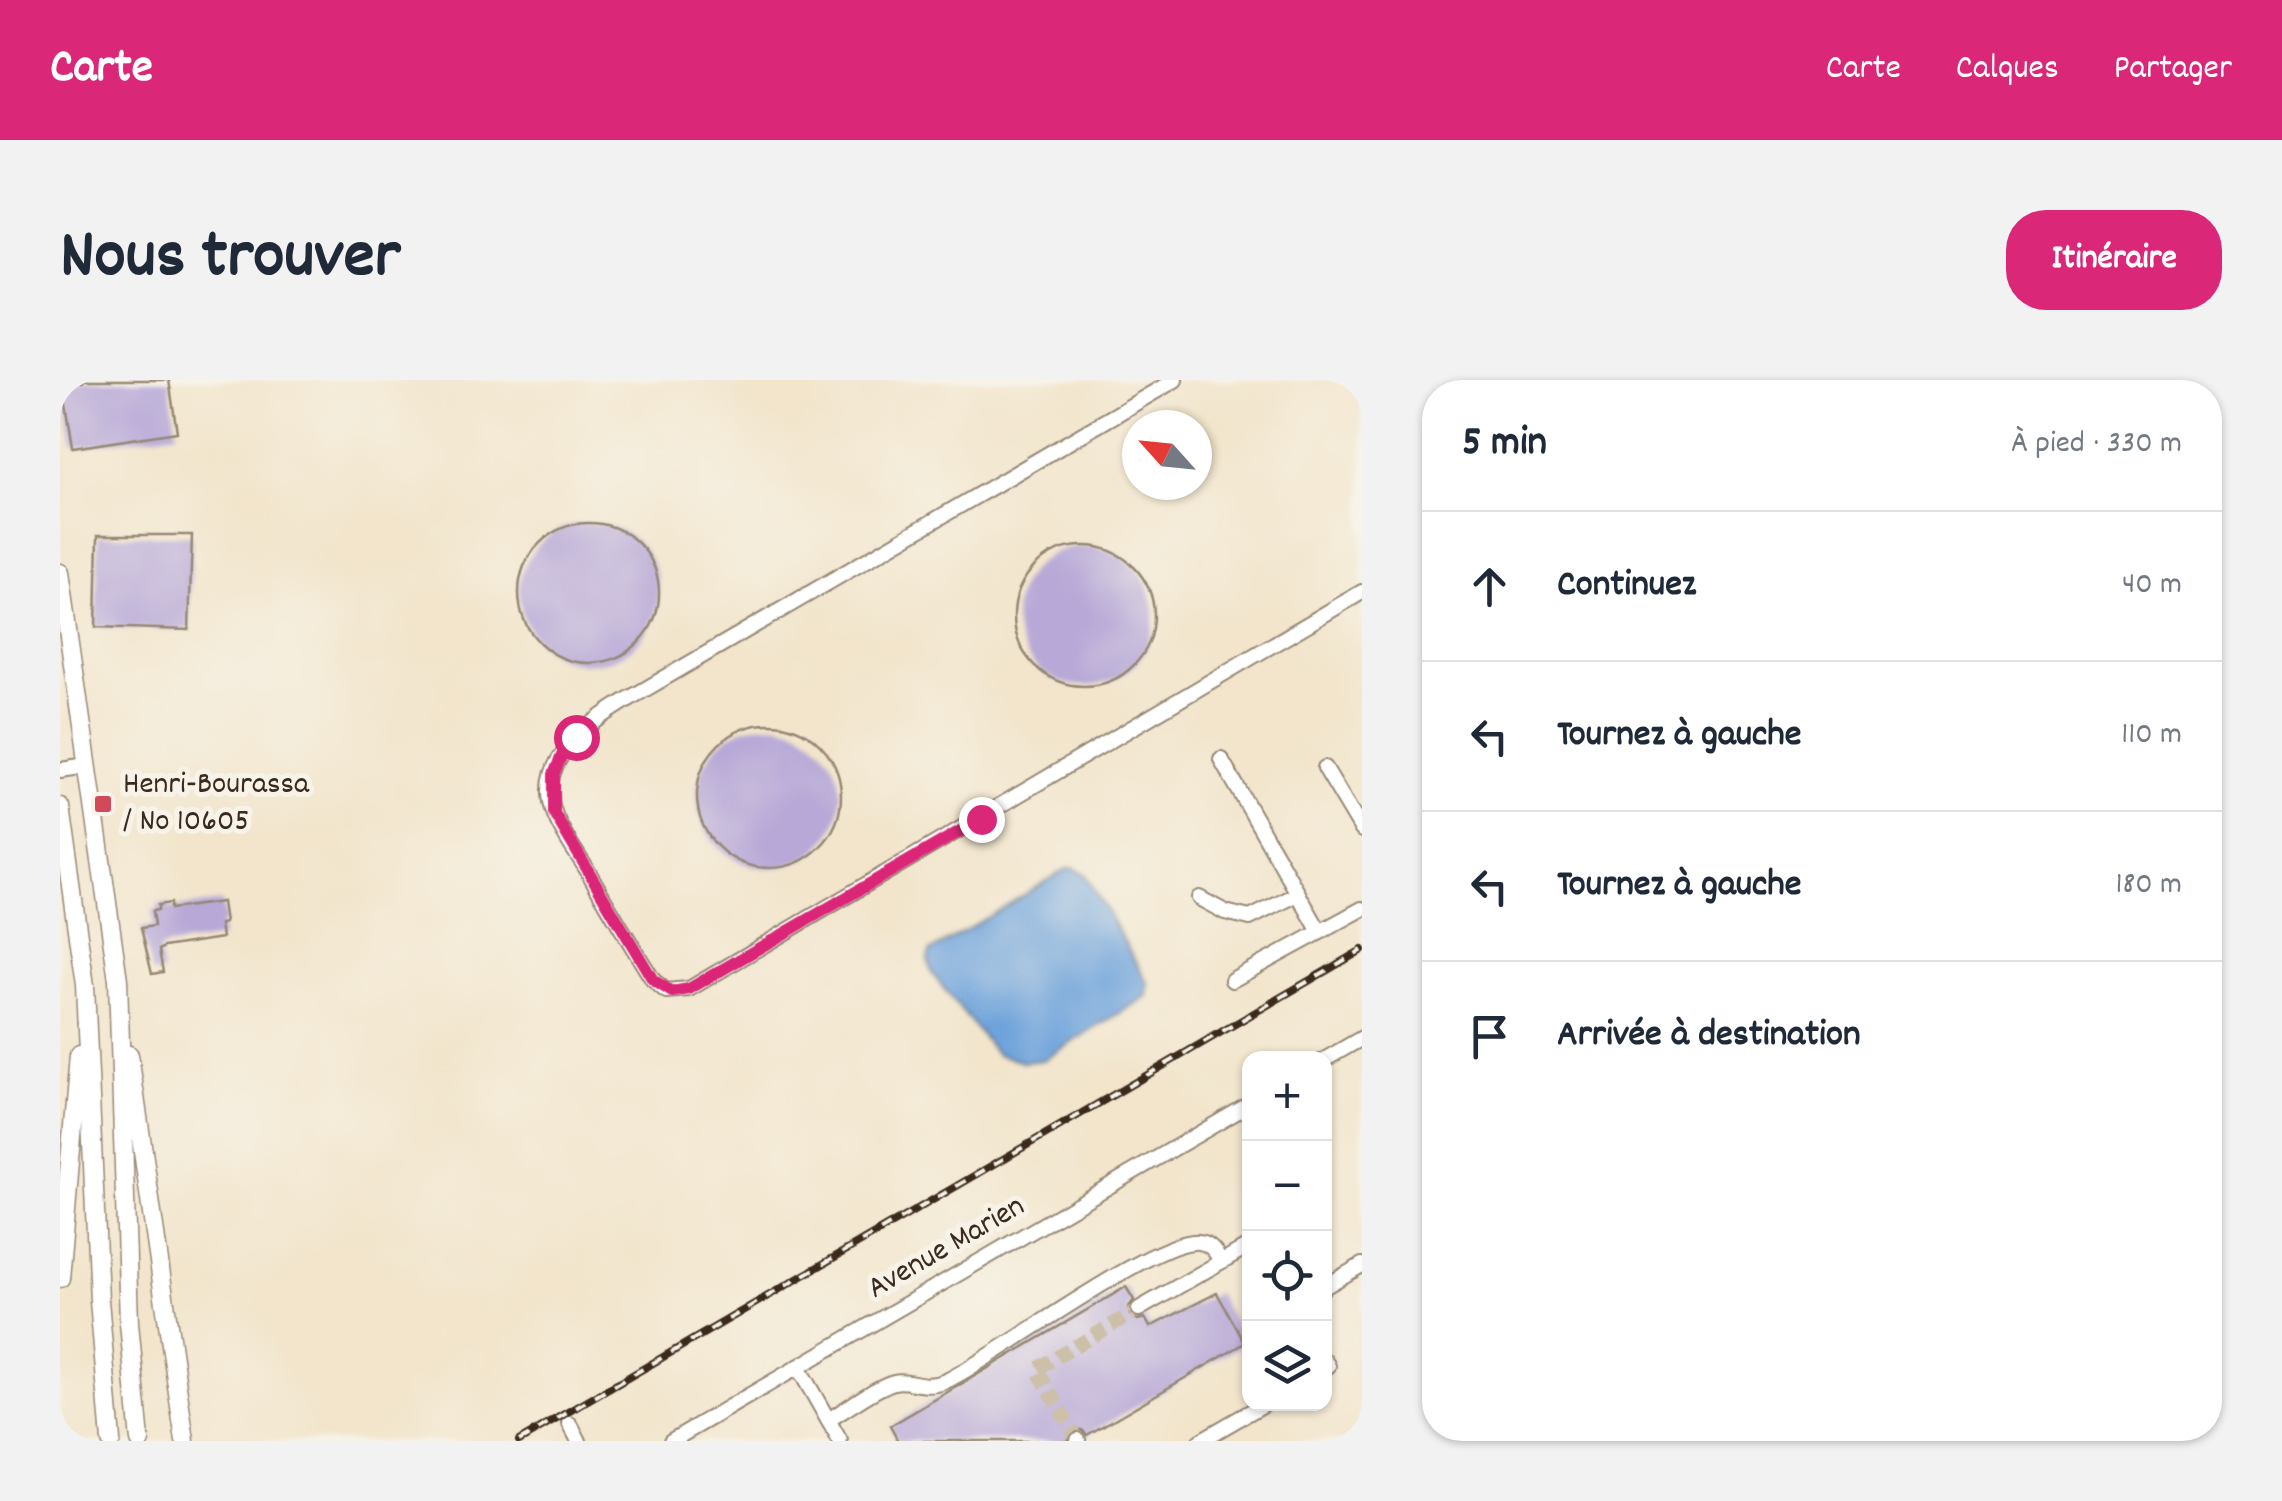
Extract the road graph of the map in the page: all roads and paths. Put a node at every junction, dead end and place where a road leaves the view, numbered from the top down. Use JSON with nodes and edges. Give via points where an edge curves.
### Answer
{"nodes":[{"id":1,"x":1176,"y":380,"type":"edge"},
{"id":2,"x":60,"y":573,"type":"edge"},
{"id":3,"x":1362,"y":592,"type":"edge"},
{"id":4,"x":63,"y":618,"type":"edge"},
{"id":5,"x":1221,"y":759,"type":"dead end"},
{"id":6,"x":88,"y":766,"type":"junction"},
{"id":7,"x":1325,"y":768,"type":"dead end"},
{"id":8,"x":60,"y":770,"type":"edge"},
{"id":9,"x":60,"y":808,"type":"edge"},
{"id":10,"x":1362,"y":830,"type":"edge"},
{"id":11,"x":1298,"y":894,"type":"junction"},
{"id":12,"x":1199,"y":898,"type":"dead end"},
{"id":13,"x":1362,"y":909,"type":"edge"},
{"id":14,"x":1320,"y":932,"type":"junction"},
{"id":15,"x":118,"y":980,"type":"junction"},
{"id":16,"x":1232,"y":980,"type":"dead end"},
{"id":17,"x":86,"y":986,"type":"junction"},
{"id":18,"x":1362,"y":1038,"type":"edge"},
{"id":19,"x":1332,"y":1055,"type":"edge"},
{"id":20,"x":1242,"y":1109,"type":"edge"},
{"id":21,"x":1242,"y":1250,"type":"edge"},
{"id":22,"x":1221,"y":1262,"type":"junction"},
{"id":23,"x":1362,"y":1265,"type":"edge"},
{"id":24,"x":60,"y":1278,"type":"edge"},
{"id":25,"x":1332,"y":1282,"type":"edge"},
{"id":26,"x":1139,"y":1308,"type":"tunnel mouth"},
{"id":27,"x":798,"y":1368,"type":"junction"},
{"id":28,"x":1252,"y":1411,"type":"edge"},
{"id":29,"x":828,"y":1420,"type":"junction"},
{"id":30,"x":570,"y":1424,"type":"dead end"},
{"id":31,"x":110,"y":1441,"type":"edge"},
{"id":32,"x":140,"y":1441,"type":"edge"},
{"id":33,"x":184,"y":1441,"type":"edge"},
{"id":34,"x":580,"y":1441,"type":"edge"},
{"id":35,"x":672,"y":1441,"type":"edge"},
{"id":36,"x":840,"y":1441,"type":"edge"},
{"id":37,"x":1200,"y":1441,"type":"edge"}],
"edges":[{"from":1,"to":3,"type":"street","via":[[632,697],[570,743],[554,774],[554,813],[653,980],[672,992],[689,989]]},
{"from":2,"to":4,"type":"main road"},
{"from":4,"to":6,"type":"main road"},
{"from":5,"to":11,"type":"street"},
{"from":6,"to":8,"type":"street"},
{"from":6,"to":15,"type":"main road"},
{"from":7,"to":10,"type":"street"},
{"from":9,"to":17,"type":"main road"},
{"from":11,"to":12,"type":"street","via":[[1250,918]]},
{"from":11,"to":14,"type":"street"},
{"from":13,"to":14,"type":"street"},
{"from":14,"to":16,"type":"street"},
{"from":15,"to":32,"type":"main road","via":[[128,1323]]},
{"from":15,"to":33,"type":"main road"},
{"from":17,"to":24,"type":"main road"},
{"from":17,"to":31,"type":"main road"},
{"from":18,"to":19,"type":"street"},
{"from":20,"to":27,"type":"street","name":"Avenue Marien"},
{"from":21,"to":22,"type":"street"},
{"from":22,"to":26,"type":"street"},
{"from":22,"to":29,"type":"street","via":[[1199,1242],[1164,1252],[960,1374],[928,1386],[894,1382]]},
{"from":23,"to":25,"type":"street"},
{"from":27,"to":29,"type":"street"},
{"from":27,"to":35,"type":"street","name":"Avenue Marien"},
{"from":28,"to":37,"type":"street"},
{"from":29,"to":36,"type":"street"},
{"from":30,"to":34,"type":"street"}]}
